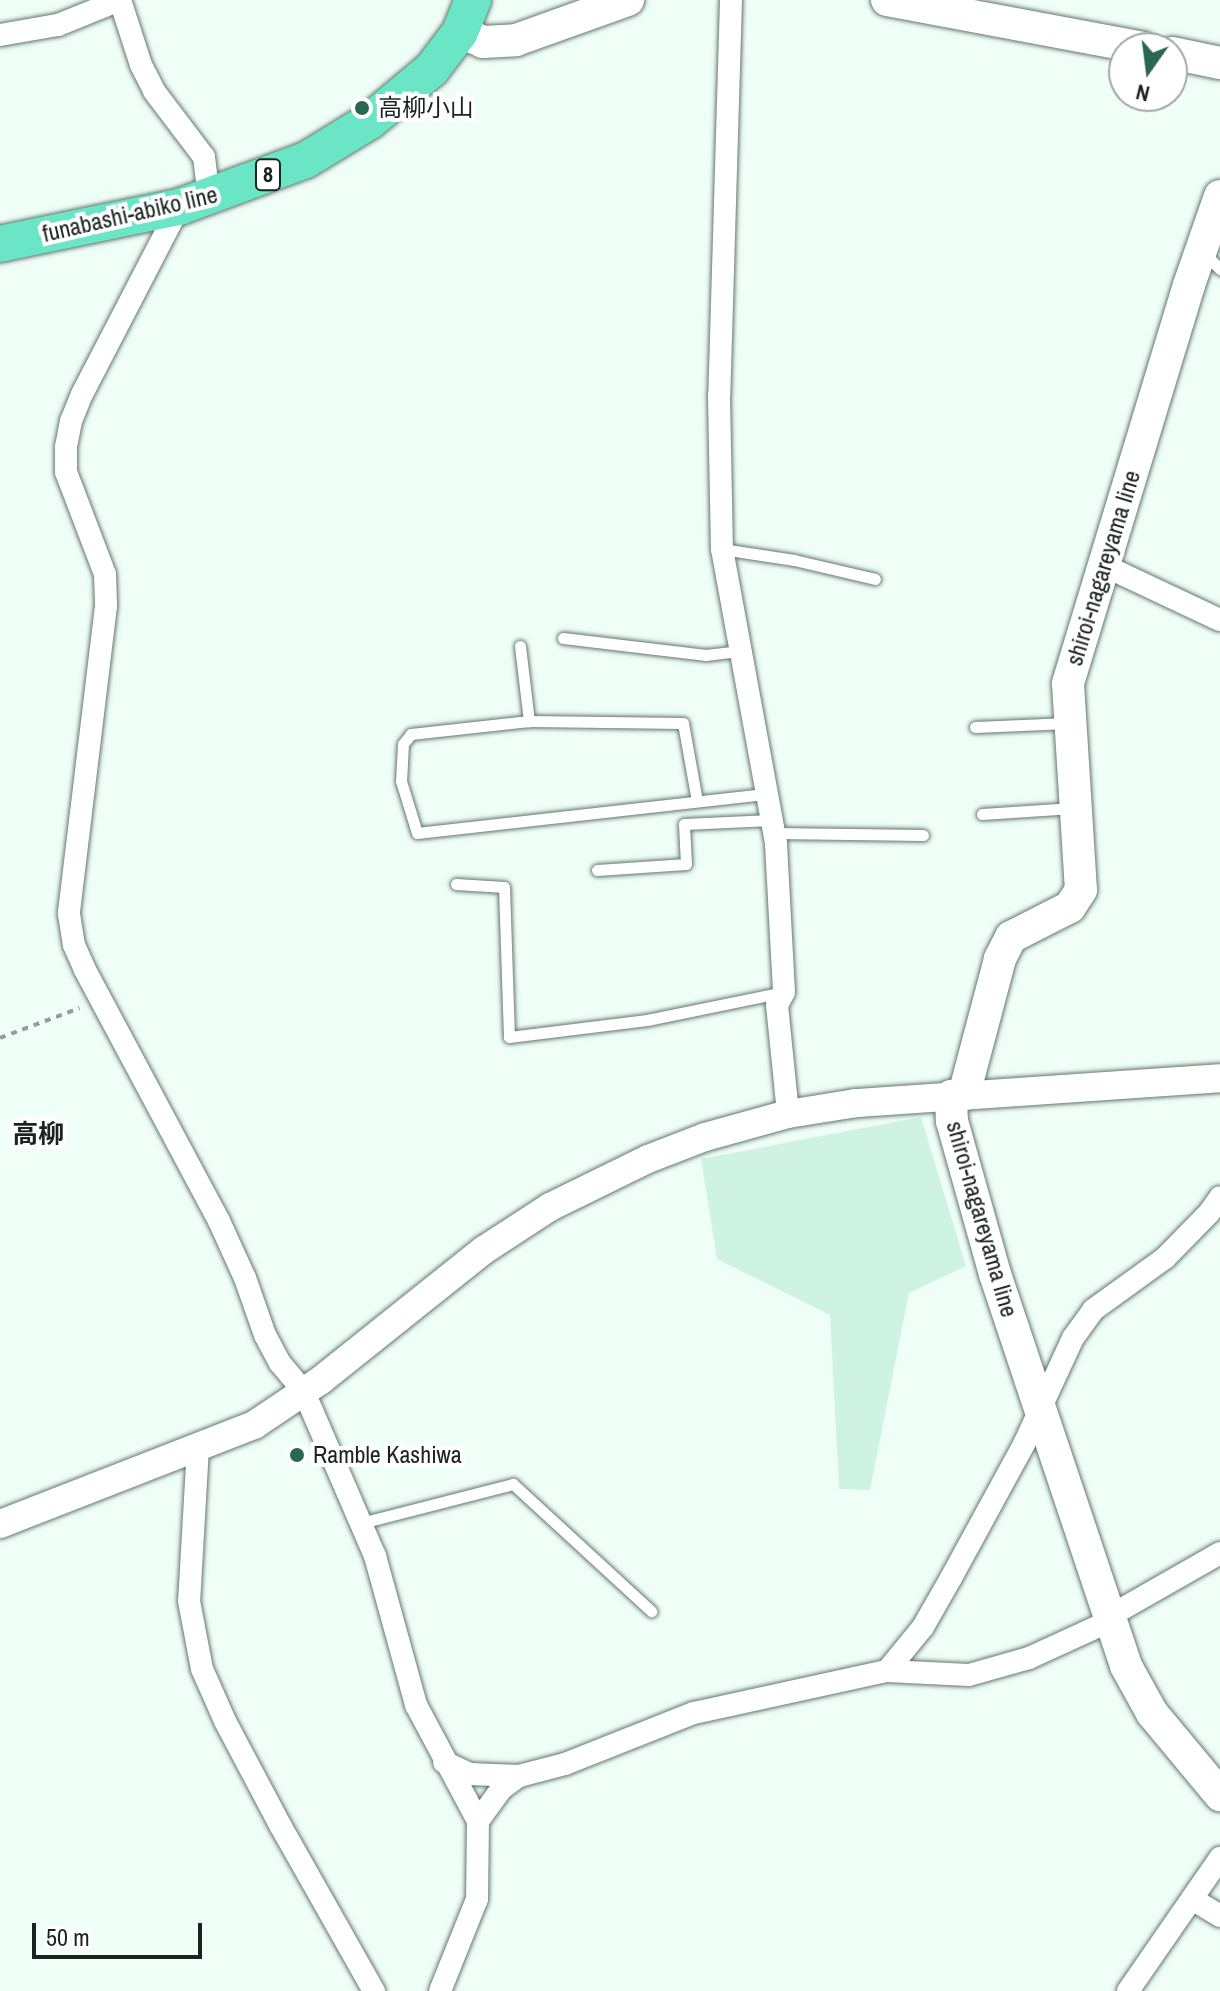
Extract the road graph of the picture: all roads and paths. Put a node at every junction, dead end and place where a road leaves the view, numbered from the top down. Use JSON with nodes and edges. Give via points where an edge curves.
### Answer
{"nodes":[{"id":1,"x":120,"y":0,"type":"edge"},
{"id":2,"x":628,"y":0,"type":"edge"},
{"id":3,"x":731,"y":0,"type":"edge"},
{"id":4,"x":887,"y":0,"type":"edge"},
{"id":5,"x":952,"y":6,"type":"edge"},
{"id":6,"x":466,"y":16,"type":"edge"},
{"id":7,"x":0,"y":35,"type":"edge"},
{"id":8,"x":1108,"y":40,"type":"edge"},
{"id":9,"x":1188,"y":56,"type":"edge"},
{"id":10,"x":1220,"y":63,"type":"edge"},
{"id":11,"x":1220,"y":196,"type":"edge"},
{"id":12,"x":194,"y":202,"type":"junction"},
{"id":13,"x":0,"y":244,"type":"edge"},
{"id":14,"x":1211,"y":259,"type":"edge"},
{"id":15,"x":722,"y":549,"type":"junction"},
{"id":16,"x":1103,"y":565,"type":"junction"},
{"id":17,"x":875,"y":579,"type":"dead end"},
{"id":18,"x":1220,"y":620,"type":"edge"},
{"id":19,"x":563,"y":638,"type":"dead end"},
{"id":20,"x":520,"y":646,"type":"dead end"},
{"id":21,"x":738,"y":651,"type":"junction"},
{"id":22,"x":529,"y":721,"type":"junction"},
{"id":23,"x":1070,"y":723,"type":"junction"},
{"id":24,"x":975,"y":727,"type":"dead end"},
{"id":25,"x":767,"y":794,"type":"junction"},
{"id":26,"x":697,"y":801,"type":"junction"},
{"id":27,"x":1077,"y":808,"type":"junction"},
{"id":28,"x":982,"y":814,"type":"dead end"},
{"id":29,"x":772,"y":826,"type":"junction"},
{"id":30,"x":923,"y":835,"type":"dead end"},
{"id":31,"x":597,"y":870,"type":"dead end"},
{"id":32,"x":456,"y":884,"type":"dead end"},
{"id":33,"x":784,"y":992,"type":"junction"},
{"id":34,"x":101,"y":1000,"type":"junction"},
{"id":35,"x":0,"y":1038,"type":"edge"},
{"id":36,"x":1220,"y":1078,"type":"edge"},
{"id":37,"x":958,"y":1095,"type":"junction"},
{"id":38,"x":788,"y":1114,"type":"junction"},
{"id":39,"x":1220,"y":1197,"type":"edge"},
{"id":40,"x":304,"y":1392,"type":"junction"},
{"id":41,"x":1039,"y":1408,"type":"junction"},
{"id":42,"x":198,"y":1447,"type":"junction"},
{"id":43,"x":361,"y":1523,"type":"junction"},
{"id":44,"x":0,"y":1524,"type":"edge"},
{"id":45,"x":1220,"y":1553,"type":"edge"},
{"id":46,"x":651,"y":1611,"type":"dead end"},
{"id":47,"x":1109,"y":1619,"type":"junction"},
{"id":48,"x":887,"y":1671,"type":"junction"},
{"id":49,"x":444,"y":1762,"type":"junction"},
{"id":50,"x":519,"y":1776,"type":"junction"},
{"id":51,"x":1220,"y":1795,"type":"edge"},
{"id":52,"x":478,"y":1821,"type":"junction"},
{"id":53,"x":1220,"y":1858,"type":"edge"},
{"id":54,"x":1192,"y":1899,"type":"junction"},
{"id":55,"x":1220,"y":1916,"type":"edge"},
{"id":56,"x":374,"y":1991,"type":"edge"},
{"id":57,"x":440,"y":1991,"type":"edge"},
{"id":58,"x":1128,"y":1991,"type":"edge"}],
"edges":[{"from":1,"to":7,"type":"street","via":[[58,25]]},
{"from":1,"to":12,"type":"street","via":[[154,91],[204,157]]},
{"from":2,"to":6,"type":"main road","via":[[516,40],[483,42]]},
{"from":3,"to":15,"type":"street","via":[[719,396]]},
{"from":4,"to":5,"type":"main road"},
{"from":5,"to":8,"type":"main road"},
{"from":6,"to":12,"type":"main road","name":"funabashi-abiko line","number":"8","via":[[432,69],[370,121],[306,160]]},
{"from":9,"to":10,"type":"main road"},
{"from":11,"to":14,"type":"main road","name":"shiroi-nagareyama line"},
{"from":12,"to":13,"type":"main road","name":"funabashi-abiko line","number":"8"},
{"from":12,"to":34,"type":"street","via":[[82,394],[66,447],[66,472],[105,574],[106,606],[69,914],[74,945]]},
{"from":14,"to":16,"type":"main road","name":"shiroi-nagareyama line"},
{"from":15,"to":17,"type":"lane"},
{"from":15,"to":21,"type":"street"},
{"from":16,"to":18,"type":"street"},
{"from":16,"to":23,"type":"main road","name":"shiroi-nagareyama line","via":[[1068,684]]},
{"from":19,"to":21,"type":"lane","via":[[706,655]]},
{"from":20,"to":22,"type":"lane"},
{"from":21,"to":25,"type":"street"},
{"from":22,"to":26,"type":"lane","via":[[683,723]]},
{"from":22,"to":26,"type":"lane","via":[[411,734],[403,744],[401,781],[417,833]]},
{"from":23,"to":24,"type":"lane"},
{"from":23,"to":27,"type":"main road","name":"shiroi-nagareyama line"},
{"from":25,"to":26,"type":"lane"},
{"from":25,"to":29,"type":"street"},
{"from":27,"to":28,"type":"lane"},
{"from":27,"to":37,"type":"main road","name":"shiroi-nagareyama line","via":[[1081,890],[1070,907],[1011,937],[1000,959],[964,1094]]},
{"from":29,"to":30,"type":"lane"},
{"from":29,"to":31,"type":"lane","via":[[684,824],[686,864]]},
{"from":29,"to":33,"type":"street"},
{"from":32,"to":33,"type":"lane","via":[[504,887],[509,1037],[647,1020]]},
{"from":33,"to":38,"type":"street","via":[[777,1005]]},
{"from":34,"to":35,"type":"path"},
{"from":34,"to":40,"type":"street","via":[[219,1221],[265,1335]]},
{"from":36,"to":37,"type":"street"},
{"from":37,"to":38,"type":"street"},
{"from":37,"to":41,"type":"main road","name":"shiroi-nagareyama line","via":[[951,1096],[952,1121]]},
{"from":38,"to":40,"type":"street","via":[[648,1159],[550,1207],[484,1250]]},
{"from":39,"to":41,"type":"street","via":[[1165,1258],[1093,1310],[1073,1338]]},
{"from":40,"to":42,"type":"street","via":[[254,1425]]},
{"from":40,"to":43,"type":"street"},
{"from":41,"to":47,"type":"main road","name":"shiroi-nagareyama line"},
{"from":41,"to":48,"type":"street","via":[[923,1627]]},
{"from":42,"to":44,"type":"street"},
{"from":42,"to":56,"type":"street","via":[[188,1563],[202,1669],[273,1812]]},
{"from":43,"to":46,"type":"lane","via":[[513,1484]]},
{"from":43,"to":49,"type":"street","via":[[387,1594],[416,1705]]},
{"from":45,"to":47,"type":"street"},
{"from":47,"to":48,"type":"street","via":[[1029,1658],[969,1675]]},
{"from":47,"to":51,"type":"main road","name":"shiroi-nagareyama line","via":[[1126,1666],[1152,1713]]},
{"from":48,"to":50,"type":"street","via":[[694,1713],[565,1764]]},
{"from":49,"to":50,"type":"street","via":[[470,1774]]},
{"from":49,"to":52,"type":"street"},
{"from":50,"to":52,"type":"street","via":[[501,1789]]},
{"from":52,"to":57,"type":"street","via":[[477,1899]]},
{"from":53,"to":54,"type":"street"},
{"from":54,"to":55,"type":"street"},
{"from":54,"to":58,"type":"street"}]}
